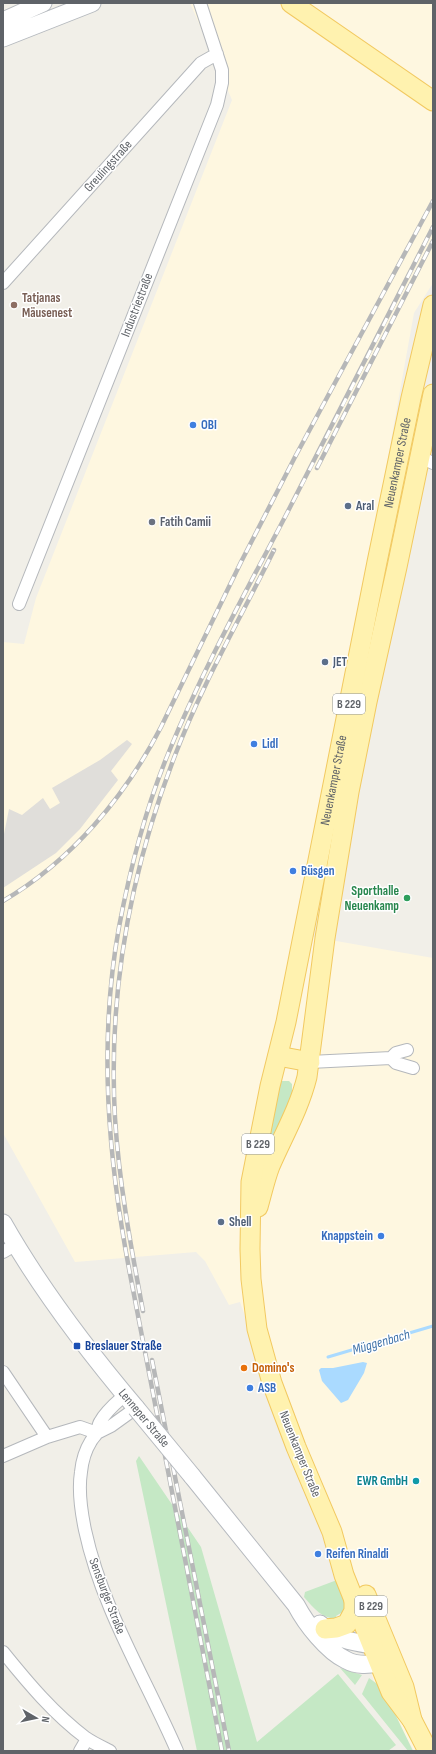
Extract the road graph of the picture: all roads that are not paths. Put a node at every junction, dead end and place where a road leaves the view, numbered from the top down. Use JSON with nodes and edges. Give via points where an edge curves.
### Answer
{"nodes":[{"id":1,"x":43,"y":3,"type":"edge"},
{"id":2,"x":92,"y":3,"type":"edge"},
{"id":3,"x":200,"y":3,"type":"edge"},
{"id":4,"x":291,"y":3,"type":"edge"},
{"id":5,"x":66,"y":8,"type":"edge"},
{"id":6,"x":3,"y":21,"type":"edge"},
{"id":7,"x":3,"y":38,"type":"edge"},
{"id":8,"x":217,"y":54,"type":"junction"},
{"id":9,"x":433,"y":101,"type":"edge"},
{"id":10,"x":3,"y":283,"type":"edge"},
{"id":11,"x":433,"y":305,"type":"edge"},
{"id":12,"x":433,"y":394,"type":"edge"},
{"id":13,"x":403,"y":440,"type":"junction"},
{"id":14,"x":428,"y":451,"type":"edge"},
{"id":15,"x":19,"y":604,"type":"dead end"},
{"id":16,"x":407,"y":1050,"type":"dead end"},
{"id":17,"x":278,"y":1056,"type":"junction"},
{"id":18,"x":391,"y":1058,"type":"junction"},
{"id":19,"x":310,"y":1062,"type":"junction"},
{"id":20,"x":413,"y":1068,"type":"dead end"},
{"id":21,"x":3,"y":1223,"type":"edge"},
{"id":22,"x":251,"y":1234,"type":"junction"},
{"id":23,"x":9,"y":1249,"type":"edge"},
{"id":24,"x":3,"y":1372,"type":"edge"},
{"id":25,"x":125,"y":1395,"type":"junction"},
{"id":26,"x":136,"y":1408,"type":"junction"},
{"id":27,"x":97,"y":1433,"type":"junction"},
{"id":28,"x":47,"y":1437,"type":"junction"},
{"id":29,"x":3,"y":1456,"type":"edge"},
{"id":30,"x":332,"y":1532,"type":"junction"},
{"id":31,"x":354,"y":1599,"type":"junction"},
{"id":32,"x":296,"y":1605,"type":"junction"},
{"id":33,"x":325,"y":1629,"type":"junction"},
{"id":34,"x":3,"y":1652,"type":"edge"},
{"id":35,"x":383,"y":1652,"type":"junction"},
{"id":36,"x":87,"y":1739,"type":"junction"},
{"id":37,"x":80,"y":1751,"type":"edge"},
{"id":38,"x":110,"y":1751,"type":"edge"},
{"id":39,"x":177,"y":1751,"type":"edge"},
{"id":40,"x":428,"y":1751,"type":"edge"}],
"edges":[{"from":1,"to":6,"type":"main road"},
{"from":2,"to":5,"type":"main road"},
{"from":3,"to":8,"type":"street","name":"Industriestraße"},
{"from":4,"to":9,"type":"main road"},
{"from":5,"to":7,"type":"main road"},
{"from":8,"to":10,"type":"street","name":"Greulingstraße","via":[[201,63]]},
{"from":8,"to":15,"type":"street","name":"Industriestraße","via":[[222,78],[216,105]]},
{"from":11,"to":13,"type":"main road","name":"Neuenkamper Straße","number":"B 229"},
{"from":12,"to":14,"type":"main road","name":"Neuenkamper Straße","number":"B 229"},
{"from":13,"to":14,"type":"main road"},
{"from":13,"to":17,"type":"main road","name":"Neuenkamper Straße","number":"B 229"},
{"from":14,"to":19,"type":"main road","name":"Neuenkamper Straße","number":"B 229","via":[[366,702],[324,945]]},
{"from":16,"to":18,"type":"street","via":[[396,1053]]},
{"from":17,"to":19,"type":"main road"},
{"from":17,"to":22,"type":"main road","name":"Neuenkamper Straße","number":"B 229","via":[[251,1182]]},
{"from":18,"to":19,"type":"street"},
{"from":18,"to":20,"type":"street","via":[[396,1063]]},
{"from":19,"to":22,"type":"main road","name":"Neuenkamper Straße","number":"B 229","via":[[303,1093],[266,1177]]},
{"from":21,"to":23,"type":"main road","name":"Lenneper Straße"},
{"from":22,"to":30,"type":"main road","name":"Neuenkamper Straße","number":"B 229","via":[[254,1306],[262,1350],[293,1440]]},
{"from":23,"to":25,"type":"main road","name":"Lenneper Straße","via":[[35,1278]]},
{"from":24,"to":28,"type":"street"},
{"from":25,"to":26,"type":"main road","name":"Lenneper Straße"},
{"from":25,"to":27,"type":"street","via":[[110,1408],[100,1422]]},
{"from":26,"to":27,"type":"street"},
{"from":26,"to":32,"type":"main road","name":"Lenneper Straße","bridge":true},
{"from":27,"to":28,"type":"street","via":[[80,1427]]},
{"from":27,"to":39,"type":"street","name":"Sensburger Straße","via":[[90,1442],[80,1472],[82,1514],[90,1553],[116,1624]]},
{"from":28,"to":29,"type":"street"},
{"from":30,"to":31,"type":"main road","name":"Neuenkamper Straße","number":"B 229","via":[[344,1575]]},
{"from":30,"to":35,"type":"main road","name":"Neuenkamper Straße","number":"B 229","via":[[355,1570]]},
{"from":31,"to":33,"type":"main road","via":[[354,1611],[347,1624]]},
{"from":31,"to":35,"type":"main road","name":"Neuenkamper Straße","number":"B 229"},
{"from":32,"to":33,"type":"main road","name":"Lenneper Straße","via":[[309,1613]]},
{"from":32,"to":35,"type":"main road","name":"Lenneper Straße","via":[[321,1640],[347,1661],[364,1665]]},
{"from":33,"to":35,"type":"main road","name":"Lenneper Straße","via":[[338,1637]]},
{"from":34,"to":36,"type":"street","via":[[30,1686]]},
{"from":35,"to":40,"type":"main road","number":"B 229","via":[[391,1692],[412,1720]]},
{"from":36,"to":37,"type":"street"},
{"from":36,"to":38,"type":"street"}]}
